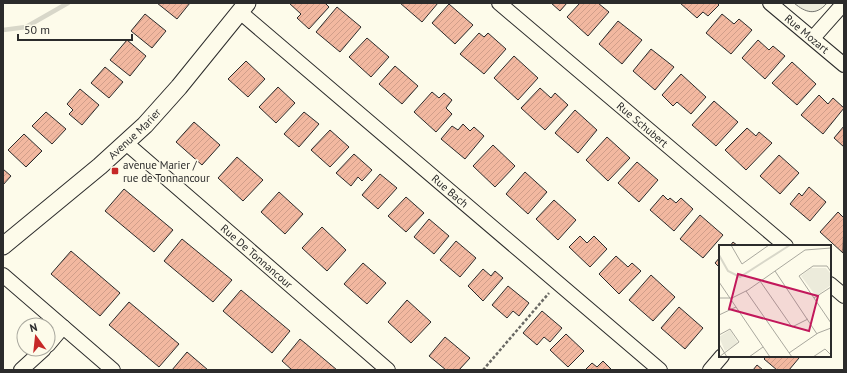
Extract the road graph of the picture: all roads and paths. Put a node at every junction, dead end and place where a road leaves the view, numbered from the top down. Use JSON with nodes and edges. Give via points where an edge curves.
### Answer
{"nodes":[{"id":1,"x":499,"y":3,"type":"edge"},
{"id":2,"x":770,"y":3,"type":"edge"},
{"id":3,"x":844,"y":3,"type":"edge"},
{"id":4,"x":244,"y":7,"type":"edge"},
{"id":5,"x":812,"y":38,"type":"junction"},
{"id":6,"x":844,"y":65,"type":"edge"},
{"id":7,"x":126,"y":143,"type":"junction"},
{"id":8,"x":785,"y":245,"type":"edge"},
{"id":9,"x":3,"y":246,"type":"edge"},
{"id":10,"x":3,"y":275,"type":"edge"},
{"id":11,"x":831,"y":285,"type":"edge"},
{"id":12,"x":551,"y":291,"type":"dead end"},
{"id":13,"x":844,"y":296,"type":"edge"},
{"id":14,"x":63,"y":327,"type":"junction"},
{"id":15,"x":56,"y":335,"type":"edge"},
{"id":16,"x":35,"y":357,"type":"edge"},
{"id":17,"x":721,"y":357,"type":"edge"},
{"id":18,"x":21,"y":370,"type":"edge"},
{"id":19,"x":113,"y":370,"type":"edge"},
{"id":20,"x":388,"y":370,"type":"edge"},
{"id":21,"x":483,"y":370,"type":"edge"},
{"id":22,"x":660,"y":370,"type":"edge"},
{"id":23,"x":710,"y":370,"type":"edge"}],
"edges":[{"from":1,"to":8,"type":"street","name":"Rue Schubert"},
{"from":2,"to":5,"type":"street","name":"Rue Mozart"},
{"from":3,"to":5,"type":"street"},
{"from":4,"to":7,"type":"street","name":"Avenue Marier","via":[[179,87]]},
{"from":4,"to":22,"type":"street","name":"Rue Bach"},
{"from":5,"to":6,"type":"street","name":"Rue Mozart"},
{"from":7,"to":9,"type":"street","name":"Avenue Marier"},
{"from":7,"to":20,"type":"street","name":"Rue De Tonnancour"},
{"from":10,"to":14,"type":"street"},
{"from":11,"to":13,"type":"street"},
{"from":12,"to":21,"type":"path"},
{"from":14,"to":15,"type":"street"},
{"from":14,"to":19,"type":"street"},
{"from":16,"to":18,"type":"street"},
{"from":17,"to":23,"type":"street"}]}
